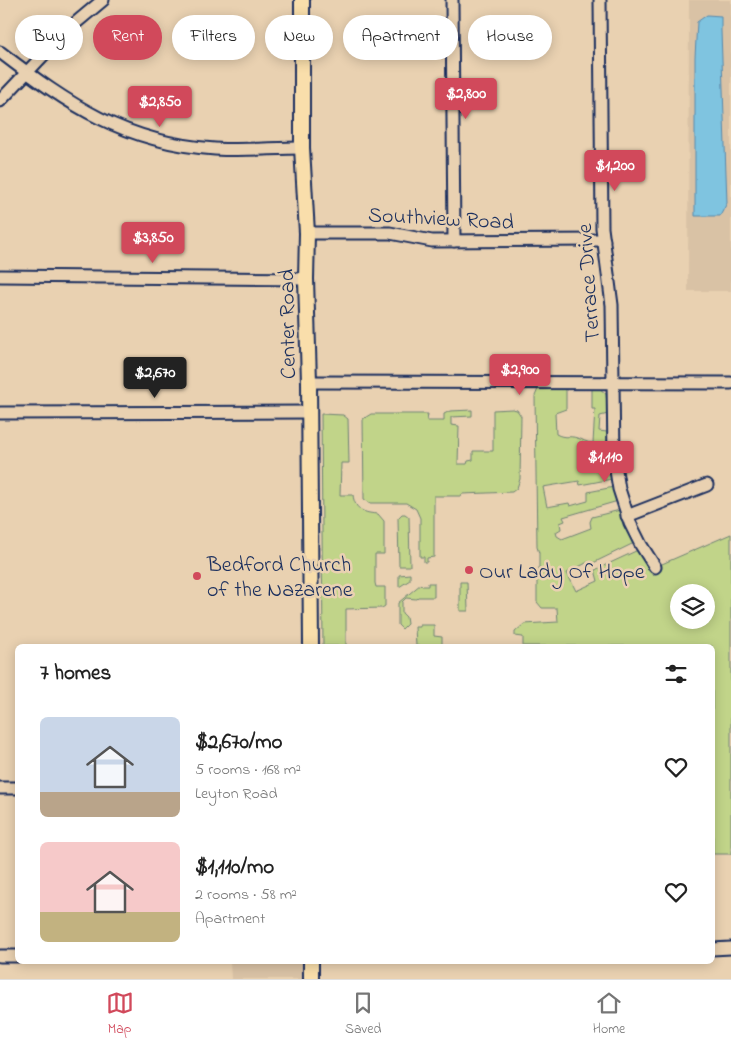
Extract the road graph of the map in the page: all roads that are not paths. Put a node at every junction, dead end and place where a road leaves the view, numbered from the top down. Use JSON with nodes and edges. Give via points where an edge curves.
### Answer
{"nodes":[{"id":1,"x":103,"y":0,"type":"edge"},
{"id":2,"x":302,"y":0,"type":"edge"},
{"id":3,"x":452,"y":0,"type":"edge"},
{"id":4,"x":600,"y":0,"type":"edge"},
{"id":5,"x":0,"y":52,"type":"edge"},
{"id":6,"x":27,"y":73,"type":"junction"},
{"id":7,"x":0,"y":101,"type":"edge"},
{"id":8,"x":302,"y":148,"type":"junction"},
{"id":9,"x":306,"y":233,"type":"junction"},
{"id":10,"x":604,"y":240,"type":"junction"},
{"id":11,"x":454,"y":241,"type":"junction"},
{"id":12,"x":0,"y":276,"type":"edge"},
{"id":13,"x":306,"y":279,"type":"junction"},
{"id":14,"x":309,"y":382,"type":"junction"},
{"id":15,"x":612,"y":383,"type":"junction"},
{"id":16,"x":731,"y":383,"type":"edge"},
{"id":17,"x":310,"y":412,"type":"junction"},
{"id":18,"x":0,"y":413,"type":"edge"},
{"id":19,"x":707,"y":485,"type":"dead end"},
{"id":20,"x":627,"y":516,"type":"junction"},
{"id":21,"x":655,"y":567,"type":"dead end"},
{"id":22,"x":311,"y":644,"type":"edge"},
{"id":23,"x":0,"y":788,"type":"edge"},
{"id":24,"x":15,"y":788,"type":"edge"},
{"id":25,"x":731,"y":948,"type":"edge"},
{"id":26,"x":715,"y":949,"type":"edge"},
{"id":27,"x":0,"y":956,"type":"edge"},
{"id":28,"x":15,"y":956,"type":"edge"},
{"id":29,"x":311,"y":964,"type":"edge"},
{"id":30,"x":311,"y":979,"type":"edge"}],
"edges":[{"from":1,"to":6,"type":"street","via":[[66,31]]},
{"from":2,"to":8,"type":"main road","name":"Center Road"},
{"from":3,"to":11,"type":"street"},
{"from":4,"to":10,"type":"street","name":"Terrace Drive"},
{"from":5,"to":6,"type":"street"},
{"from":6,"to":7,"type":"street"},
{"from":6,"to":8,"type":"street","via":[[74,105],[111,125],[147,138],[215,149]]},
{"from":8,"to":9,"type":"main road","name":"Center Road"},
{"from":9,"to":11,"type":"street","name":"Southview Road","via":[[390,232],[424,240]]},
{"from":9,"to":13,"type":"main road","name":"Center Road"},
{"from":10,"to":11,"type":"street","name":"Southview Road"},
{"from":10,"to":15,"type":"street","name":"Terrace Drive","via":[[612,304]]},
{"from":12,"to":13,"type":"street"},
{"from":13,"to":14,"type":"main road","name":"Center Road"},
{"from":14,"to":15,"type":"street"},
{"from":14,"to":17,"type":"main road","name":"Center Road"},
{"from":15,"to":16,"type":"street"},
{"from":15,"to":20,"type":"street","name":"Terrace Drive","via":[[614,458]]},
{"from":17,"to":18,"type":"street"},
{"from":17,"to":22,"type":"main road","name":"Center Road"},
{"from":19,"to":20,"type":"street"},
{"from":20,"to":21,"type":"street","name":"Terrace Drive"},
{"from":23,"to":24,"type":"street"},
{"from":25,"to":26,"type":"street"},
{"from":27,"to":28,"type":"street"},
{"from":29,"to":30,"type":"main road"}]}
